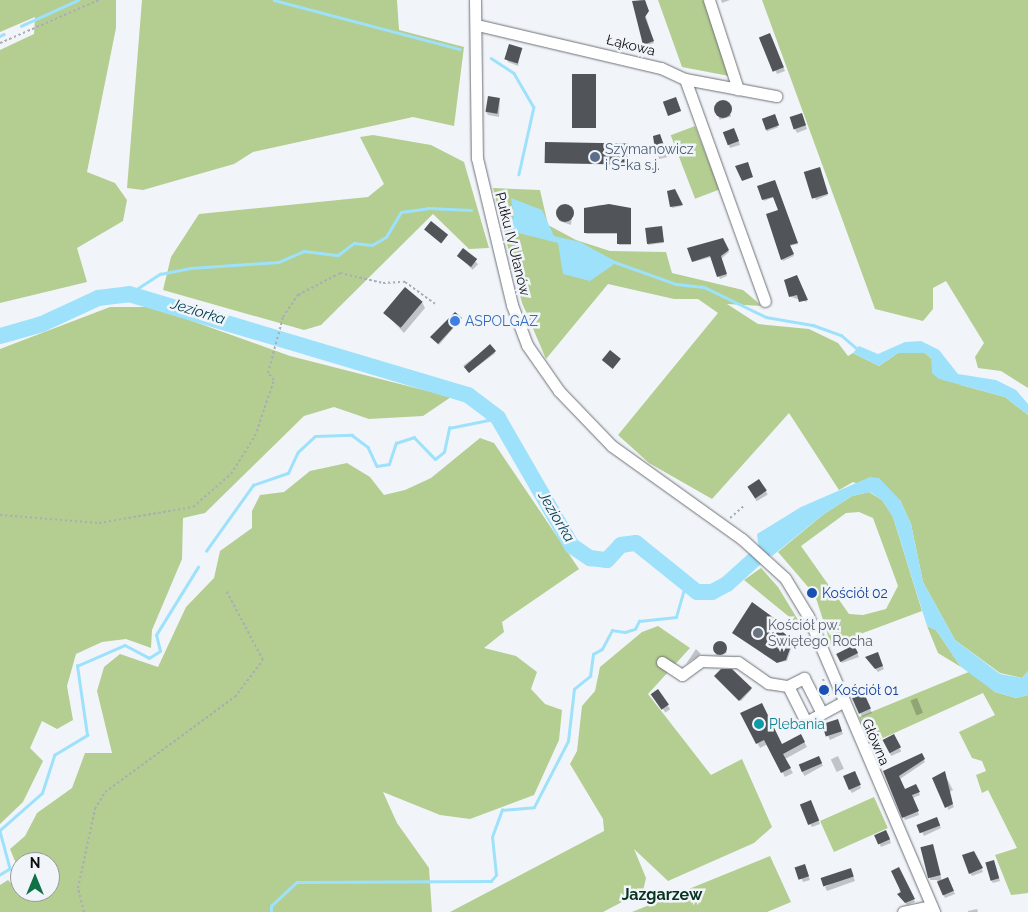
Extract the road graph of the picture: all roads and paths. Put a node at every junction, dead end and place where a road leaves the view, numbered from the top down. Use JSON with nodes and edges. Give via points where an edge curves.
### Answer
{"nodes":[{"id":1,"x":99,"y":0,"type":"edge"},
{"id":2,"x":475,"y":0,"type":"edge"},
{"id":3,"x":709,"y":0,"type":"edge"},
{"id":4,"x":477,"y":25,"type":"junction"},
{"id":5,"x":0,"y":42,"type":"edge"},
{"id":6,"x":685,"y":79,"type":"junction"},
{"id":7,"x":738,"y":89,"type":"junction"},
{"id":8,"x":776,"y":96,"type":"dead end"},
{"id":9,"x":765,"y":301,"type":"dead end"},
{"id":10,"x":435,"y":304,"type":"dead end"},
{"id":11,"x":745,"y":505,"type":"dead end"},
{"id":12,"x":0,"y":515,"type":"edge"},
{"id":13,"x":728,"y":520,"type":"dead end"},
{"id":14,"x":769,"y":562,"type":"joint"},
{"id":15,"x":226,"y":590,"type":"dead end"},
{"id":16,"x":662,"y":662,"type":"dead end"},
{"id":17,"x":788,"y":686,"type":"junction"},
{"id":18,"x":843,"y":702,"type":"junction"},
{"id":19,"x":822,"y":713,"type":"junction"},
{"id":20,"x":932,"y":909,"type":"edge"},
{"id":21,"x":84,"y":912,"type":"edge"},
{"id":22,"x":903,"y":912,"type":"edge"}],
"edges":[{"from":1,"to":5,"type":"path"},
{"from":2,"to":4,"type":"street","name":"Pułku IV Ułanów"},
{"from":3,"to":7,"type":"street"},
{"from":4,"to":6,"type":"street","name":"Łąkowa","via":[[661,68]]},
{"from":4,"to":14,"type":"street","name":"Pułku IV Ułanów","via":[[477,158],[512,305],[528,345],[559,391],[612,446]]},
{"from":6,"to":7,"type":"street","name":"Łąkowa"},
{"from":6,"to":9,"type":"street"},
{"from":7,"to":8,"type":"street","name":"Łąkowa"},
{"from":10,"to":12,"type":"path","via":[[405,282],[383,283],[340,273],[298,295],[274,346],[268,373],[274,380],[255,436],[231,474],[192,507],[99,523]]},
{"from":11,"to":13,"type":"path"},
{"from":14,"to":18,"type":"street","name":"Główna","via":[[801,604]]},
{"from":15,"to":21,"type":"path","via":[[263,660],[235,697],[105,792],[95,809],[78,888]]},
{"from":16,"to":17,"type":"street","via":[[682,675],[701,661],[729,660],[768,683]]},
{"from":17,"to":19,"type":"street","via":[[804,678]]},
{"from":17,"to":19,"type":"street","via":[[806,722]]},
{"from":18,"to":19,"type":"street"},
{"from":18,"to":20,"type":"street","name":"Główna"},
{"from":20,"to":22,"type":"street"}]}
